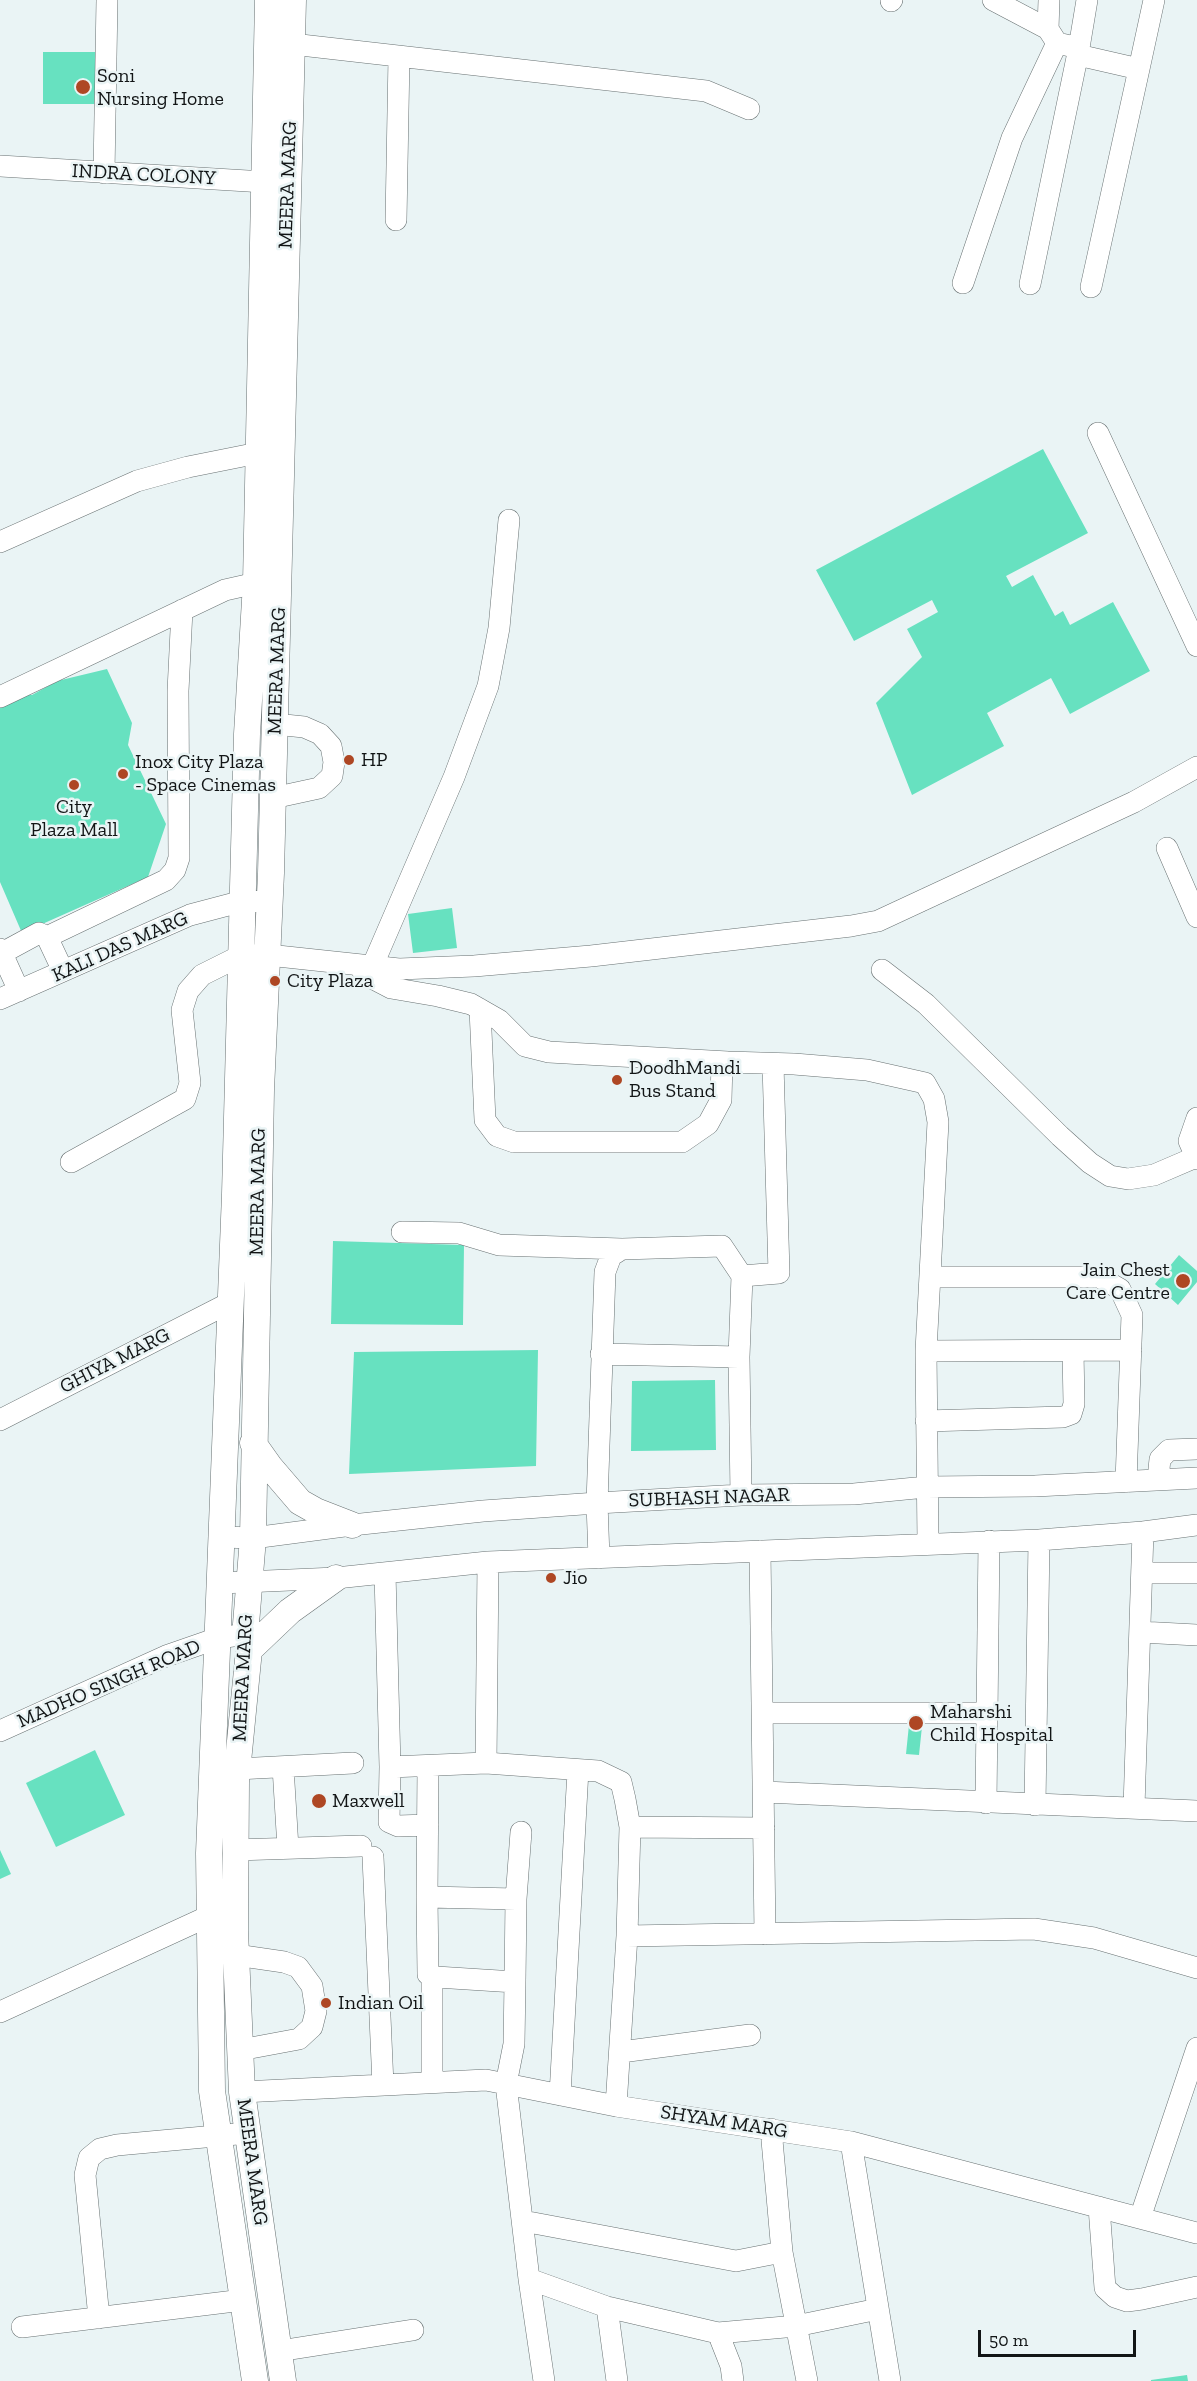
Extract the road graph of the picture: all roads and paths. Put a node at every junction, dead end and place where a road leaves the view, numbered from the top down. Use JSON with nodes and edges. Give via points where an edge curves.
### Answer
{"nodes":[{"id":1,"x":107,"y":0,"type":"edge"},
{"id":2,"x":268,"y":0,"type":"edge"},
{"id":3,"x":293,"y":0,"type":"edge"},
{"id":4,"x":993,"y":0,"type":"edge"},
{"id":5,"x":1049,"y":0,"type":"edge"},
{"id":6,"x":1087,"y":0,"type":"edge"},
{"id":7,"x":1154,"y":0,"type":"edge"},
{"id":8,"x":1052,"y":36,"type":"junction"},
{"id":9,"x":292,"y":44,"type":"junction"},
{"id":10,"x":1078,"y":52,"type":"junction"},
{"id":11,"x":399,"y":57,"type":"junction"},
{"id":12,"x":1139,"y":69,"type":"junction"},
{"id":13,"x":749,"y":109,"type":"dead end"},
{"id":14,"x":0,"y":166,"type":"edge"},
{"id":15,"x":104,"y":173,"type":"junction"},
{"id":16,"x":275,"y":183,"type":"junction"},
{"id":17,"x":396,"y":220,"type":"dead end"},
{"id":18,"x":963,"y":282,"type":"dead end"},
{"id":19,"x":1030,"y":284,"type":"dead end"},
{"id":20,"x":1090,"y":287,"type":"dead end"},
{"id":21,"x":1098,"y":433,"type":"dead end"},
{"id":22,"x":258,"y":453,"type":"junction"},
{"id":23,"x":509,"y":520,"type":"dead end"},
{"id":24,"x":0,"y":542,"type":"edge"},
{"id":25,"x":256,"y":583,"type":"junction"},
{"id":26,"x":182,"y":610,"type":"junction"},
{"id":27,"x":1197,"y":646,"type":"edge"},
{"id":28,"x":0,"y":697,"type":"edge"},
{"id":29,"x":275,"y":724,"type":"junction"},
{"id":30,"x":1197,"y":767,"type":"edge"},
{"id":31,"x":273,"y":798,"type":"junction"},
{"id":32,"x":1167,"y":848,"type":"dead end"},
{"id":33,"x":243,"y":901,"type":"junction"},
{"id":34,"x":270,"y":902,"type":"junction"},
{"id":35,"x":1197,"y":917,"type":"edge"},
{"id":36,"x":47,"y":937,"type":"junction"},
{"id":37,"x":1,"y":951,"type":"edge"},
{"id":38,"x":242,"y":955,"type":"junction"},
{"id":39,"x":268,"y":955,"type":"junction"},
{"id":40,"x":366,"y":966,"type":"junction"},
{"id":41,"x":882,"y":970,"type":"dead end"},
{"id":42,"x":63,"y":971,"type":"junction"},
{"id":43,"x":9,"y":995,"type":"edge"},
{"id":44,"x":480,"y":1010,"type":"junction"},
{"id":45,"x":722,"y":1062,"type":"junction"},
{"id":46,"x":773,"y":1064,"type":"junction"},
{"id":47,"x":1197,"y":1118,"type":"edge"},
{"id":48,"x":1196,"y":1158,"type":"edge"},
{"id":49,"x":71,"y":1162,"type":"dead end"},
{"id":50,"x":402,"y":1232,"type":"dead end"},
{"id":51,"x":622,"y":1249,"type":"junction"},
{"id":52,"x":742,"y":1276,"type":"junction"},
{"id":53,"x":930,"y":1277,"type":"junction"},
{"id":54,"x":231,"y":1302,"type":"junction"},
{"id":55,"x":1131,"y":1350,"type":"junction"},
{"id":56,"x":926,"y":1351,"type":"junction"},
{"id":57,"x":1073,"y":1351,"type":"junction"},
{"id":58,"x":601,"y":1354,"type":"junction"},
{"id":59,"x":739,"y":1357,"type":"junction"},
{"id":60,"x":0,"y":1420,"type":"edge"},
{"id":61,"x":926,"y":1421,"type":"junction"},
{"id":62,"x":253,"y":1443,"type":"junction"},
{"id":63,"x":1197,"y":1449,"type":"edge"},
{"id":64,"x":1197,"y":1478,"type":"edge"},
{"id":65,"x":1158,"y":1479,"type":"junction"},
{"id":66,"x":1126,"y":1482,"type":"junction"},
{"id":67,"x":926,"y":1487,"type":"junction"},
{"id":68,"x":741,"y":1495,"type":"junction"},
{"id":69,"x":597,"y":1503,"type":"junction"},
{"id":70,"x":352,"y":1525,"type":"junction"},
{"id":71,"x":1197,"y":1526,"type":"edge"},
{"id":72,"x":1143,"y":1532,"type":"junction"},
{"id":73,"x":222,"y":1537,"type":"junction"},
{"id":74,"x":253,"y":1538,"type":"junction"},
{"id":75,"x":1039,"y":1540,"type":"junction"},
{"id":76,"x":989,"y":1541,"type":"junction"},
{"id":77,"x":928,"y":1543,"type":"junction"},
{"id":78,"x":760,"y":1551,"type":"junction"},
{"id":79,"x":599,"y":1558,"type":"junction"},
{"id":80,"x":489,"y":1562,"type":"junction"},
{"id":81,"x":385,"y":1573,"type":"junction"},
{"id":82,"x":1142,"y":1573,"type":"junction"},
{"id":83,"x":1197,"y":1573,"type":"edge"},
{"id":84,"x":336,"y":1578,"type":"junction"},
{"id":85,"x":250,"y":1582,"type":"junction"},
{"id":86,"x":221,"y":1583,"type":"junction"},
{"id":87,"x":1140,"y":1632,"type":"junction"},
{"id":88,"x":1197,"y":1635,"type":"edge"},
{"id":89,"x":218,"y":1638,"type":"junction"},
{"id":90,"x":248,"y":1642,"type":"junction"},
{"id":91,"x":763,"y":1713,"type":"junction"},
{"id":92,"x":988,"y":1713,"type":"junction"},
{"id":93,"x":0,"y":1731,"type":"edge"},
{"id":94,"x":353,"y":1763,"type":"dead end"},
{"id":95,"x":486,"y":1763,"type":"junction"},
{"id":96,"x":428,"y":1766,"type":"junction"},
{"id":97,"x":283,"y":1767,"type":"junction"},
{"id":98,"x":390,"y":1767,"type":"junction"},
{"id":99,"x":237,"y":1769,"type":"junction"},
{"id":100,"x":578,"y":1770,"type":"junction"},
{"id":101,"x":764,"y":1792,"type":"junction"},
{"id":102,"x":986,"y":1803,"type":"junction"},
{"id":103,"x":1035,"y":1805,"type":"junction"},
{"id":104,"x":1134,"y":1807,"type":"junction"},
{"id":105,"x":1197,"y":1811,"type":"edge"},
{"id":106,"x":428,"y":1825,"type":"junction"},
{"id":107,"x":630,"y":1827,"type":"junction"},
{"id":108,"x":764,"y":1828,"type":"junction"},
{"id":109,"x":521,"y":1832,"type":"dead end"},
{"id":110,"x":288,"y":1848,"type":"junction"},
{"id":111,"x":235,"y":1850,"type":"junction"},
{"id":112,"x":427,"y":1898,"type":"junction"},
{"id":113,"x":516,"y":1899,"type":"junction"},
{"id":114,"x":209,"y":1916,"type":"junction"},
{"id":115,"x":765,"y":1934,"type":"junction"},
{"id":116,"x":627,"y":1936,"type":"junction"},
{"id":117,"x":236,"y":1955,"type":"junction"},
{"id":118,"x":1197,"y":1968,"type":"edge"},
{"id":119,"x":432,"y":1976,"type":"junction"},
{"id":120,"x":515,"y":1982,"type":"junction"},
{"id":121,"x":0,"y":2012,"type":"edge"},
{"id":122,"x":750,"y":2035,"type":"dead end"},
{"id":123,"x":1197,"y":2048,"type":"edge"},
{"id":124,"x":240,"y":2050,"type":"junction"},
{"id":125,"x":621,"y":2052,"type":"junction"},
{"id":126,"x":432,"y":2082,"type":"junction"},
{"id":127,"x":506,"y":2084,"type":"junction"},
{"id":128,"x":383,"y":2085,"type":"junction"},
{"id":129,"x":242,"y":2092,"type":"junction"},
{"id":130,"x":560,"y":2095,"type":"junction"},
{"id":131,"x":616,"y":2106,"type":"junction"},
{"id":132,"x":771,"y":2129,"type":"junction"},
{"id":133,"x":248,"y":2133,"type":"junction"},
{"id":134,"x":217,"y":2134,"type":"junction"},
{"id":135,"x":851,"y":2142,"type":"junction"},
{"id":136,"x":1099,"y":2207,"type":"junction"},
{"id":137,"x":1140,"y":2218,"type":"junction"},
{"id":138,"x":523,"y":2221,"type":"junction"},
{"id":139,"x":1197,"y":2234,"type":"edge"},
{"id":140,"x":782,"y":2252,"type":"junction"},
{"id":141,"x":529,"y":2278,"type":"junction"},
{"id":142,"x":1197,"y":2288,"type":"edge"},
{"id":143,"x":243,"y":2301,"type":"junction"},
{"id":144,"x":607,"y":2307,"type":"junction"},
{"id":145,"x":878,"y":2309,"type":"junction"},
{"id":146,"x":99,"y":2318,"type":"junction"},
{"id":147,"x":796,"y":2326,"type":"junction"},
{"id":148,"x":22,"y":2327,"type":"dead end"},
{"id":149,"x":413,"y":2330,"type":"dead end"},
{"id":150,"x":718,"y":2333,"type":"junction"},
{"id":151,"x":279,"y":2350,"type":"junction"},
{"id":152,"x":255,"y":2381,"type":"edge"},
{"id":153,"x":283,"y":2381,"type":"edge"},
{"id":154,"x":544,"y":2381,"type":"edge"},
{"id":155,"x":617,"y":2381,"type":"edge"},
{"id":156,"x":733,"y":2381,"type":"edge"},
{"id":157,"x":807,"y":2381,"type":"edge"},
{"id":158,"x":890,"y":2381,"type":"edge"}],
"edges":[{"from":1,"to":15,"type":"street"},
{"from":2,"to":16,"type":"main road","name":"MEERA MARG"},
{"from":3,"to":9,"type":"main road","name":"MEERA MARG"},
{"from":4,"to":8,"type":"street"},
{"from":5,"to":8,"type":"street"},
{"from":6,"to":10,"type":"street"},
{"from":7,"to":12,"type":"street"},
{"from":8,"to":10,"type":"street"},
{"from":8,"to":18,"type":"street"},
{"from":9,"to":11,"type":"street"},
{"from":9,"to":16,"type":"main road","name":"MEERA MARG"},
{"from":10,"to":12,"type":"street"},
{"from":10,"to":19,"type":"street"},
{"from":11,"to":13,"type":"street","via":[[706,92]]},
{"from":11,"to":17,"type":"street"},
{"from":12,"to":20,"type":"street"},
{"from":14,"to":15,"type":"street","name":"INDRA COLONY"},
{"from":15,"to":16,"type":"street","name":"INDRA COLONY"},
{"from":16,"to":22,"type":"main road","name":"MEERA MARG"},
{"from":16,"to":29,"type":"main road","name":"MEERA MARG"},
{"from":21,"to":27,"type":"street"},
{"from":22,"to":24,"type":"street","via":[[137,481]]},
{"from":22,"to":25,"type":"main road","name":"MEERA MARG"},
{"from":23,"to":40,"type":"street","via":[[499,628],[488,686],[454,777]]},
{"from":25,"to":26,"type":"street","via":[[225,590]]},
{"from":25,"to":33,"type":"main road","name":"MEERA MARG"},
{"from":26,"to":28,"type":"street"},
{"from":26,"to":36,"type":"street","via":[[178,691],[179,858],[175,870],[166,880]]},
{"from":29,"to":31,"type":"main road","name":"MEERA MARG"},
{"from":29,"to":31,"type":"street","via":[[304,727],[320,734],[331,746],[334,762],[332,776],[319,788]]},
{"from":30,"to":40,"type":"street","via":[[1134,802],[878,921],[591,956],[474,966]]},
{"from":31,"to":34,"type":"main road","name":"MEERA MARG"},
{"from":32,"to":35,"type":"street"},
{"from":33,"to":34,"type":"street","name":"KALI DAS MARG"},
{"from":33,"to":38,"type":"main road","name":"MEERA MARG"},
{"from":33,"to":42,"type":"street","name":"KALI DAS MARG","via":[[190,915]]},
{"from":34,"to":39,"type":"main road","name":"MEERA MARG"},
{"from":36,"to":37,"type":"street","via":[[39,933]]},
{"from":36,"to":42,"type":"street"},
{"from":37,"to":43,"type":"street"},
{"from":38,"to":39,"type":"street"},
{"from":38,"to":49,"type":"street","via":[[201,975],[188,991],[182,1010],[190,1083],[185,1099]]},
{"from":38,"to":54,"type":"main road","name":"MEERA MARG"},
{"from":39,"to":40,"type":"street"},
{"from":39,"to":62,"type":"main road","name":"MEERA MARG"},
{"from":40,"to":44,"type":"street","via":[[366,975],[392,988],[471,1004]]},
{"from":41,"to":48,"type":"street","via":[[926,1004],[1060,1136],[1110,1176],[1128,1179],[1154,1175]]},
{"from":42,"to":43,"type":"street","name":"KALI DAS MARG"},
{"from":44,"to":45,"type":"street","via":[[499,1020],[525,1046],[549,1052]]},
{"from":44,"to":45,"type":"street","via":[[484,1120],[497,1136],[514,1142],[682,1142],[708,1124],[721,1100]]},
{"from":45,"to":46,"type":"street"},
{"from":46,"to":52,"type":"street","via":[[779,1273]]},
{"from":46,"to":53,"type":"street","via":[[867,1070],[925,1083],[934,1099],[938,1122]]},
{"from":47,"to":48,"type":"street","via":[[1189,1141]]},
{"from":50,"to":51,"type":"street","via":[[459,1233],[500,1245]]},
{"from":51,"to":52,"type":"street","via":[[722,1246]]},
{"from":51,"to":58,"type":"street","via":[[611,1256],[605,1272]]},
{"from":52,"to":59,"type":"street"},
{"from":53,"to":55,"type":"street","via":[[1099,1277],[1120,1289],[1132,1315]]},
{"from":53,"to":56,"type":"street"},
{"from":54,"to":60,"type":"street","name":"GHIYA MARG"},
{"from":54,"to":73,"type":"main road","name":"MEERA MARG"},
{"from":55,"to":57,"type":"street"},
{"from":55,"to":66,"type":"street"},
{"from":56,"to":57,"type":"street"},
{"from":56,"to":61,"type":"street"},
{"from":57,"to":61,"type":"street","via":[[1071,1414]]},
{"from":58,"to":59,"type":"street"},
{"from":58,"to":69,"type":"street"},
{"from":59,"to":68,"type":"street"},
{"from":61,"to":67,"type":"street"},
{"from":62,"to":70,"type":"main road","via":[[300,1502]]},
{"from":62,"to":74,"type":"main road","name":"MEERA MARG"},
{"from":63,"to":65,"type":"street","via":[[1169,1450],[1160,1459]]},
{"from":64,"to":65,"type":"street","name":"SUBHASH NAGAR"},
{"from":65,"to":66,"type":"street","name":"SUBHASH NAGAR"},
{"from":66,"to":67,"type":"street","name":"SUBHASH NAGAR"},
{"from":67,"to":68,"type":"street","name":"SUBHASH NAGAR","via":[[854,1494]]},
{"from":67,"to":77,"type":"street"},
{"from":68,"to":69,"type":"street","name":"SUBHASH NAGAR"},
{"from":69,"to":70,"type":"street","name":"SUBHASH NAGAR"},
{"from":69,"to":79,"type":"street"},
{"from":70,"to":74,"type":"street","name":"SUBHASH NAGAR"},
{"from":71,"to":72,"type":"street"},
{"from":72,"to":75,"type":"street"},
{"from":72,"to":82,"type":"street"},
{"from":73,"to":74,"type":"street","name":"SUBHASH NAGAR"},
{"from":73,"to":86,"type":"main road","name":"MEERA MARG"},
{"from":74,"to":85,"type":"main road","name":"MEERA MARG"},
{"from":75,"to":76,"type":"street"},
{"from":75,"to":103,"type":"street"},
{"from":76,"to":77,"type":"street"},
{"from":76,"to":92,"type":"street"},
{"from":77,"to":78,"type":"street"},
{"from":78,"to":79,"type":"street"},
{"from":78,"to":91,"type":"street"},
{"from":79,"to":80,"type":"street"},
{"from":80,"to":81,"type":"street"},
{"from":80,"to":95,"type":"street"},
{"from":81,"to":84,"type":"street"},
{"from":81,"to":98,"type":"street"},
{"from":82,"to":83,"type":"street"},
{"from":82,"to":87,"type":"street"},
{"from":84,"to":85,"type":"street"},
{"from":84,"to":90,"type":"main road"},
{"from":85,"to":86,"type":"street"},
{"from":85,"to":90,"type":"main road","name":"MEERA MARG"},
{"from":86,"to":89,"type":"main road","name":"MEERA MARG"},
{"from":87,"to":88,"type":"street"},
{"from":87,"to":104,"type":"street"},
{"from":89,"to":90,"type":"street","name":"MADHO SINGH ROAD"},
{"from":89,"to":93,"type":"street","name":"MADHO SINGH ROAD","via":[[166,1656]]},
{"from":89,"to":114,"type":"main road","name":"MEERA MARG"},
{"from":90,"to":99,"type":"main road","name":"MEERA MARG"},
{"from":91,"to":92,"type":"street"},
{"from":91,"to":101,"type":"street"},
{"from":92,"to":102,"type":"street"},
{"from":94,"to":97,"type":"street"},
{"from":95,"to":96,"type":"street"},
{"from":95,"to":100,"type":"street"},
{"from":96,"to":98,"type":"street"},
{"from":96,"to":106,"type":"street"},
{"from":97,"to":99,"type":"street"},
{"from":97,"to":110,"type":"street"},
{"from":98,"to":106,"type":"street","via":[[389,1822],[398,1826]]},
{"from":99,"to":111,"type":"main road","name":"MEERA MARG"},
{"from":100,"to":107,"type":"street","via":[[598,1771],[621,1782]]},
{"from":100,"to":130,"type":"street"},
{"from":101,"to":102,"type":"street"},
{"from":101,"to":108,"type":"street"},
{"from":102,"to":103,"type":"street"},
{"from":103,"to":104,"type":"street"},
{"from":104,"to":105,"type":"street"},
{"from":106,"to":112,"type":"street"},
{"from":107,"to":108,"type":"street"},
{"from":107,"to":116,"type":"street"},
{"from":108,"to":115,"type":"street"},
{"from":109,"to":113,"type":"street"},
{"from":110,"to":111,"type":"street"},
{"from":110,"to":128,"type":"street","via":[[367,1852]]},
{"from":111,"to":117,"type":"main road","name":"MEERA MARG"},
{"from":112,"to":113,"type":"street"},
{"from":112,"to":119,"type":"street","via":[[427,1965]]},
{"from":113,"to":120,"type":"street"},
{"from":114,"to":121,"type":"street"},
{"from":114,"to":134,"type":"main road","name":"MEERA MARG","via":[[212,2091]]},
{"from":115,"to":116,"type":"street"},
{"from":115,"to":118,"type":"street","via":[[1034,1929],[1094,1938]]},
{"from":116,"to":125,"type":"street"},
{"from":117,"to":124,"type":"main road","name":"MEERA MARG"},
{"from":117,"to":124,"type":"street","via":[[298,1967],[312,1986],[316,2011],[312,2027],[299,2039]]},
{"from":119,"to":120,"type":"street"},
{"from":119,"to":126,"type":"street"},
{"from":120,"to":127,"type":"street","via":[[514,2044]]},
{"from":122,"to":125,"type":"street"},
{"from":123,"to":137,"type":"street"},
{"from":124,"to":129,"type":"main road","name":"MEERA MARG"},
{"from":125,"to":131,"type":"street"},
{"from":126,"to":127,"type":"street","name":"SHYAM MARG","via":[[486,2080]]},
{"from":126,"to":128,"type":"street","name":"SHYAM MARG"},
{"from":127,"to":130,"type":"street","name":"SHYAM MARG"},
{"from":127,"to":138,"type":"street"},
{"from":128,"to":129,"type":"street","name":"SHYAM MARG"},
{"from":129,"to":133,"type":"main road","name":"MEERA MARG"},
{"from":130,"to":131,"type":"street","name":"SHYAM MARG"},
{"from":131,"to":132,"type":"street","name":"SHYAM MARG"},
{"from":132,"to":135,"type":"street","name":"SHYAM MARG"},
{"from":132,"to":140,"type":"street"},
{"from":133,"to":134,"type":"street"},
{"from":133,"to":151,"type":"main road","name":"MEERA MARG"},
{"from":134,"to":143,"type":"main road","name":"MEERA MARG"},
{"from":134,"to":146,"type":"street","via":[[117,2145],[89,2158],[85,2175]]},
{"from":135,"to":136,"type":"street","name":"SHYAM MARG"},
{"from":135,"to":145,"type":"street"},
{"from":136,"to":137,"type":"street","name":"SHYAM MARG"},
{"from":136,"to":142,"type":"street","via":[[1105,2288],[1114,2298],[1127,2301]]},
{"from":137,"to":139,"type":"street","name":"SHYAM MARG"},
{"from":138,"to":140,"type":"street","via":[[736,2261]]},
{"from":138,"to":141,"type":"street"},
{"from":140,"to":147,"type":"street"},
{"from":141,"to":144,"type":"street"},
{"from":141,"to":154,"type":"street"},
{"from":143,"to":146,"type":"street"},
{"from":143,"to":152,"type":"main road","name":"MEERA MARG"},
{"from":144,"to":150,"type":"street"},
{"from":144,"to":155,"type":"street"},
{"from":145,"to":147,"type":"street"},
{"from":145,"to":158,"type":"street"},
{"from":146,"to":148,"type":"street"},
{"from":147,"to":150,"type":"street"},
{"from":147,"to":157,"type":"street"},
{"from":149,"to":151,"type":"street"},
{"from":150,"to":156,"type":"street","via":[[732,2366]]},
{"from":151,"to":153,"type":"main road","name":"MEERA MARG"}]}
